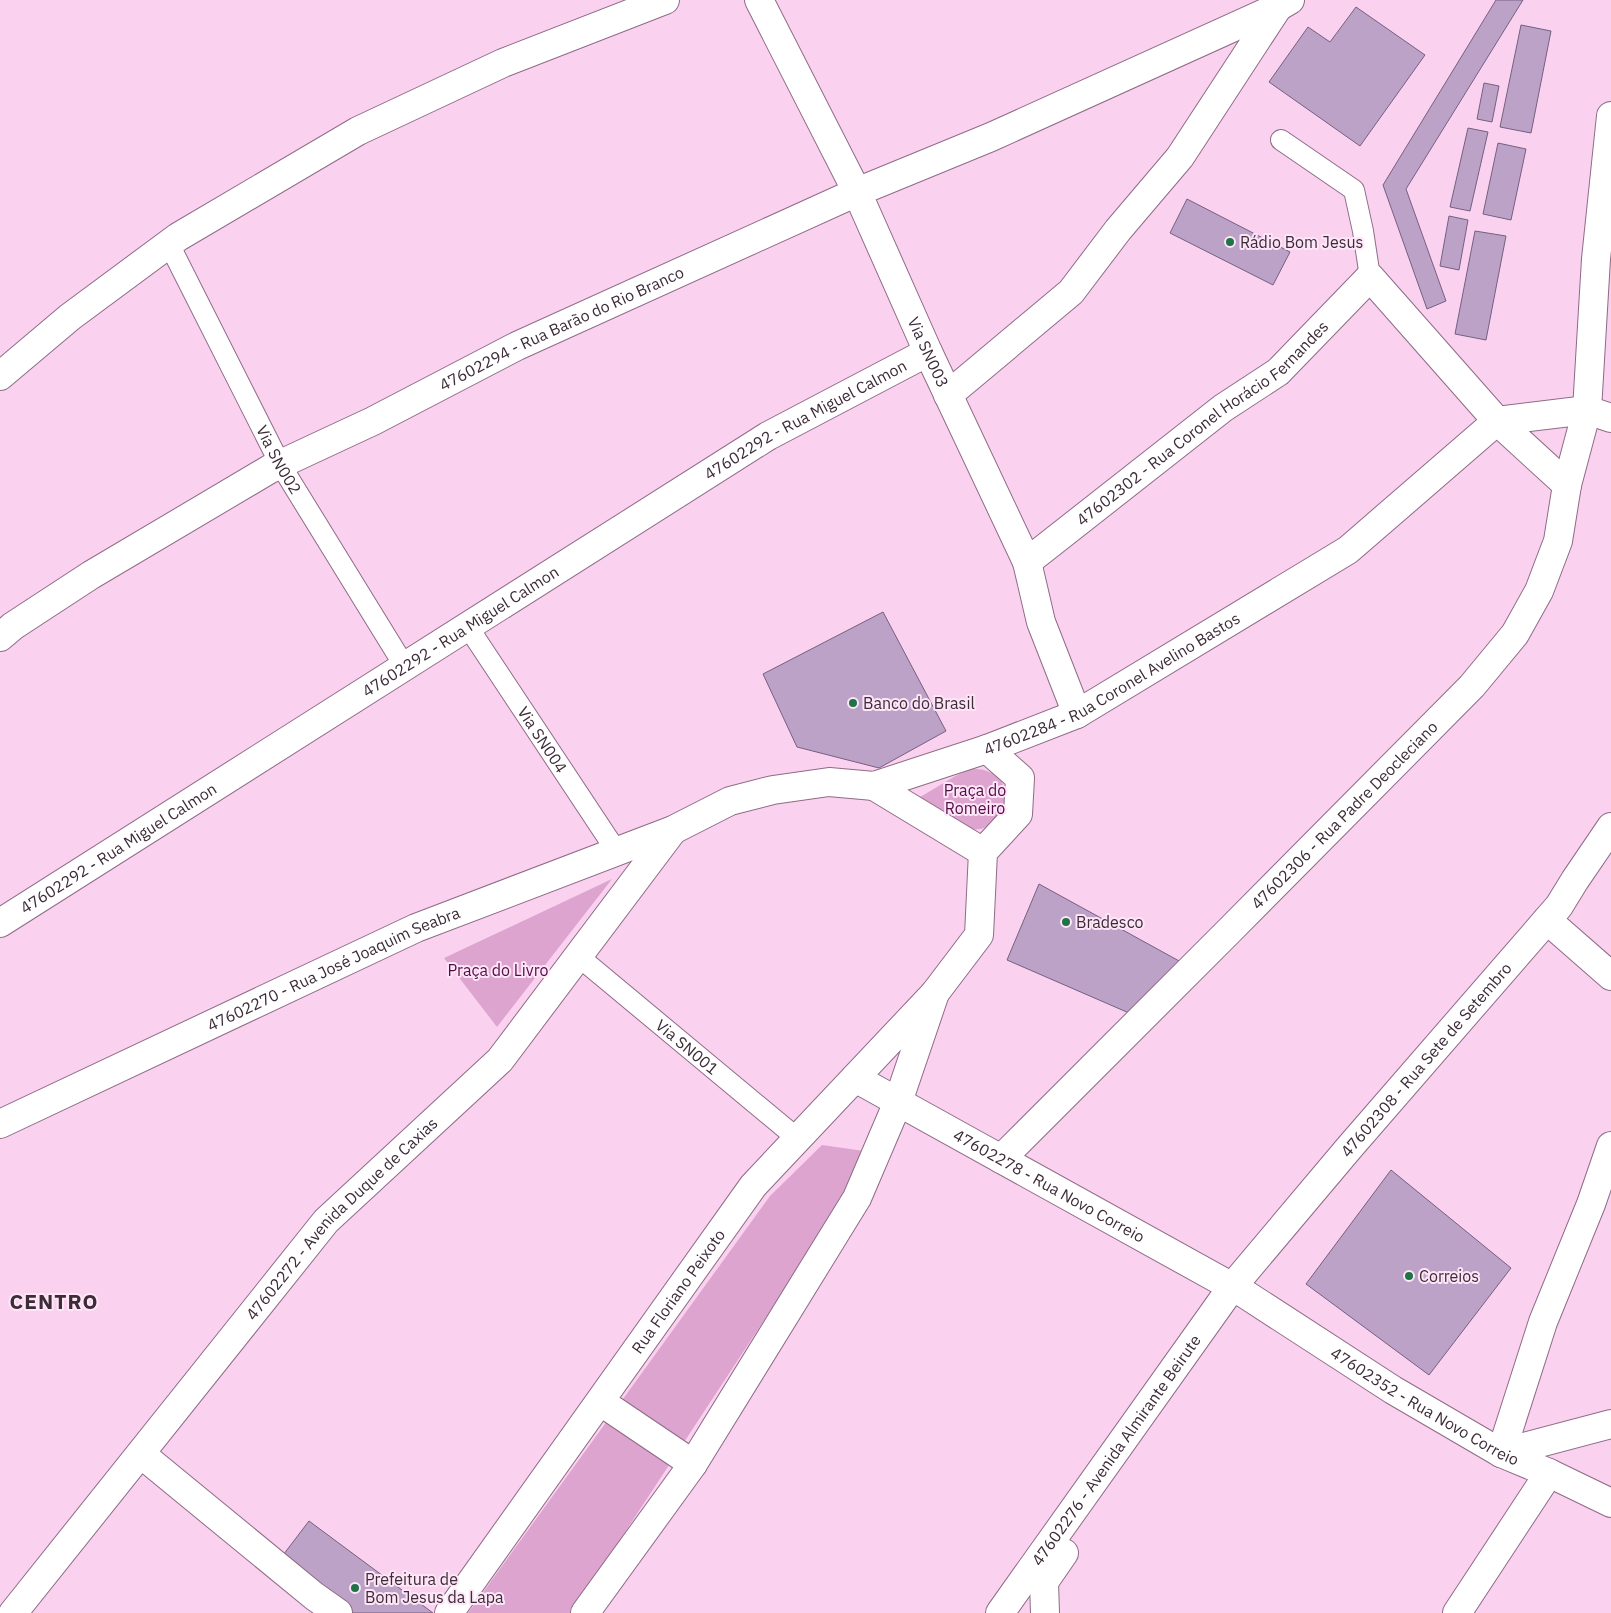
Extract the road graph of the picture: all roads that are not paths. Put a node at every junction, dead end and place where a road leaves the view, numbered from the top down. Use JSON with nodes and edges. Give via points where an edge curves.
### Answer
{"nodes":[{"id":1,"x":665,"y":0,"type":"edge"},
{"id":2,"x":759,"y":0,"type":"edge"},
{"id":3,"x":1284,"y":4,"type":"edge"},
{"id":4,"x":1611,"y":116,"type":"edge"},
{"id":5,"x":1282,"y":140,"type":"dead end"},
{"id":6,"x":857,"y":192,"type":"junction"},
{"id":7,"x":169,"y":244,"type":"junction"},
{"id":8,"x":1370,"y":277,"type":"junction"},
{"id":9,"x":928,"y":352,"type":"junction"},
{"id":10,"x":0,"y":376,"type":"edge"},
{"id":11,"x":948,"y":395,"type":"junction"},
{"id":12,"x":1599,"y":414,"type":"edge"},
{"id":13,"x":1497,"y":421,"type":"junction"},
{"id":14,"x":275,"y":466,"type":"junction"},
{"id":15,"x":1567,"y":485,"type":"junction"},
{"id":16,"x":1027,"y":562,"type":"junction"},
{"id":17,"x":468,"y":627,"type":"junction"},
{"id":18,"x":0,"y":637,"type":"edge"},
{"id":19,"x":405,"y":667,"type":"junction"},
{"id":20,"x":1077,"y":714,"type":"junction"},
{"id":21,"x":987,"y":750,"type":"junction"},
{"id":22,"x":874,"y":786,"type":"junction"},
{"id":23,"x":1611,"y":827,"type":"edge"},
{"id":24,"x":674,"y":830,"type":"junction"},
{"id":25,"x":617,"y":852,"type":"junction"},
{"id":26,"x":982,"y":852,"type":"junction"},
{"id":27,"x":1611,"y":857,"type":"edge"},
{"id":28,"x":0,"y":923,"type":"edge"},
{"id":29,"x":1553,"y":925,"type":"junction"},
{"id":30,"x":578,"y":956,"type":"junction"},
{"id":31,"x":1611,"y":976,"type":"edge"},
{"id":32,"x":935,"y":993,"type":"junction"},
{"id":33,"x":854,"y":1078,"type":"junction"},
{"id":34,"x":898,"y":1102,"type":"junction"},
{"id":35,"x":0,"y":1124,"type":"edge"},
{"id":36,"x":798,"y":1139,"type":"junction"},
{"id":37,"x":1611,"y":1146,"type":"edge"},
{"id":38,"x":1001,"y":1159,"type":"junction"},
{"id":39,"x":1239,"y":1290,"type":"junction"},
{"id":40,"x":601,"y":1402,"type":"junction"},
{"id":41,"x":1611,"y":1424,"type":"edge"},
{"id":42,"x":1500,"y":1453,"type":"junction"},
{"id":43,"x":141,"y":1454,"type":"junction"},
{"id":44,"x":694,"y":1464,"type":"junction"},
{"id":45,"x":1549,"y":1473,"type":"junction"},
{"id":46,"x":1611,"y":1503,"type":"edge"},
{"id":47,"x":1037,"y":1577,"type":"junction"},
{"id":48,"x":307,"y":1605,"type":"edge"},
{"id":49,"x":13,"y":1613,"type":"edge"},
{"id":50,"x":338,"y":1613,"type":"edge"},
{"id":51,"x":449,"y":1613,"type":"edge"},
{"id":52,"x":585,"y":1613,"type":"edge"},
{"id":53,"x":1000,"y":1613,"type":"edge"},
{"id":54,"x":1045,"y":1613,"type":"edge"},
{"id":55,"x":1457,"y":1613,"type":"edge"}],
"edges":[{"from":1,"to":7,"type":"street","via":[[503,63],[358,131]]},
{"from":2,"to":6,"type":"street","name":"Via SN003"},
{"from":3,"to":6,"type":"street","name":"47602294 - Rua Barão do Rio Branco","via":[[991,137]]},
{"from":3,"to":11,"type":"street","via":[[1180,157],[1071,292]]},
{"from":4,"to":12,"type":"street","name":"47602306 - Rua Padre Deocleciano","via":[[1596,259]]},
{"from":5,"to":8,"type":"lane","via":[[1354,190]]},
{"from":6,"to":9,"type":"street","name":"Via SN003"},
{"from":6,"to":14,"type":"street","name":"47602294 - Rua Barão do Rio Branco","via":[[517,346],[373,421]]},
{"from":7,"to":10,"type":"street","via":[[70,317]]},
{"from":7,"to":14,"type":"lane","name":"Via SN002"},
{"from":8,"to":13,"type":"street"},
{"from":8,"to":16,"type":"street","name":"47602302 - Rua Coronel Horácio Fernandes","via":[[1278,372],[1223,408]]},
{"from":9,"to":11,"type":"street","name":"Via SN003"},
{"from":9,"to":17,"type":"street","name":"47602292 - Rua Miguel Calmon","via":[[768,436]]},
{"from":11,"to":16,"type":"street","name":"Via SN003"},
{"from":12,"to":13,"type":"street"},
{"from":12,"to":15,"type":"street","name":"47602306 - Rua Padre Deocleciano"},
{"from":13,"to":15,"type":"street"},
{"from":13,"to":20,"type":"street","name":"47602284 - Rua Coronel Avelino Bastos","via":[[1348,550]]},
{"from":14,"to":18,"type":"street","name":"47602294 - Rua Barão do Rio Branco","via":[[91,575]]},
{"from":14,"to":19,"type":"lane","name":"Via SN002"},
{"from":15,"to":38,"type":"street","name":"47602306 - Rua Padre Deocleciano","via":[[1558,541],[1539,591],[1515,634],[1472,686]]},
{"from":16,"to":20,"type":"street","name":"Via SN003","via":[[1042,622]]},
{"from":17,"to":19,"type":"street","name":"47602292 - Rua Miguel Calmon"},
{"from":17,"to":25,"type":"lane","name":"Via SN004"},
{"from":19,"to":28,"type":"street","name":"47602292 - Rua Miguel Calmon"},
{"from":20,"to":21,"type":"street","name":"47602284 - Rua Coronel Avelino Bastos"},
{"from":21,"to":22,"type":"street","name":"47602284 - Rua Coronel Avelino Bastos"},
{"from":21,"to":26,"type":"street","via":[[1020,778],[1018,814]]},
{"from":22,"to":24,"type":"street","name":"47602284 - Rua Coronel Avelino Bastos","via":[[829,782],[773,790],[730,801]]},
{"from":22,"to":26,"type":"street"},
{"from":23,"to":29,"type":"street","name":"47602308 - Rua Sete de Setembro","via":[[1559,906]]},
{"from":24,"to":25,"type":"street","name":"47602270 - Rua José Joaquim Seabra"},
{"from":24,"to":30,"type":"street","name":"47602272 - Avenida Duque de Caxias"},
{"from":25,"to":35,"type":"street","name":"47602270 - Rua José Joaquim Seabra","via":[[416,928]]},
{"from":26,"to":32,"type":"street","name":"Rua Floriano Peixoto","via":[[979,935]]},
{"from":27,"to":29,"type":"street","via":[[1575,911]]},
{"from":29,"to":31,"type":"street"},
{"from":29,"to":39,"type":"street","via":[[1389,1126]]},
{"from":29,"to":39,"type":"street","name":"47602308 - Rua Sete de Setembro","via":[[1348,1148]]},
{"from":30,"to":36,"type":"lane","name":"Via SN001"},
{"from":30,"to":43,"type":"street","name":"47602272 - Avenida Duque de Caxias","via":[[500,1060],[326,1221]]},
{"from":32,"to":33,"type":"street","name":"Rua Floriano Peixoto"},
{"from":32,"to":34,"type":"street","name":"Rua Floriano Peixoto"},
{"from":33,"to":34,"type":"street","name":"47602278 - Rua Novo Correio"},
{"from":33,"to":36,"type":"street","name":"Rua Floriano Peixoto"},
{"from":34,"to":38,"type":"street","name":"47602278 - Rua Novo Correio"},
{"from":34,"to":44,"type":"street","name":"Rua Floriano Peixoto","via":[[857,1198]]},
{"from":36,"to":40,"type":"street","name":"Rua Floriano Peixoto","via":[[753,1186]]},
{"from":37,"to":42,"type":"street","via":[[1543,1322]]},
{"from":38,"to":39,"type":"street","name":"47602278 - Rua Novo Correio"},
{"from":39,"to":42,"type":"street","name":"47602352 - Rua Novo Correio","via":[[1394,1390]]},
{"from":39,"to":47,"type":"street","name":"47602276 - Avenida Almirante Beirute"},
{"from":40,"to":44,"type":"street"},
{"from":40,"to":51,"type":"street","name":"Rua Floriano Peixoto"},
{"from":41,"to":42,"type":"street"},
{"from":42,"to":45,"type":"street","name":"47602352 - Rua Novo Correio"},
{"from":43,"to":48,"type":"street"},
{"from":43,"to":49,"type":"street","name":"47602272 - Avenida Duque de Caxias"},
{"from":44,"to":52,"type":"street","name":"Rua Floriano Peixoto"},
{"from":45,"to":46,"type":"street","name":"47602352 - Rua Novo Correio"},
{"from":45,"to":55,"type":"street"},
{"from":47,"to":53,"type":"street","name":"47602276 - Avenida Almirante Beirute"},
{"from":47,"to":54,"type":"street"},
{"from":48,"to":50,"type":"street"}]}
